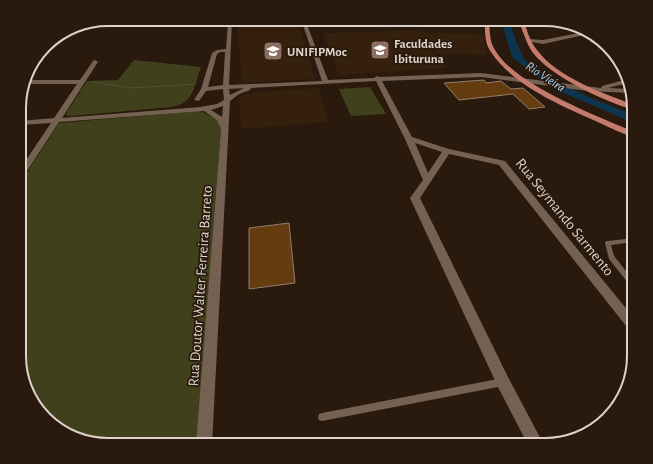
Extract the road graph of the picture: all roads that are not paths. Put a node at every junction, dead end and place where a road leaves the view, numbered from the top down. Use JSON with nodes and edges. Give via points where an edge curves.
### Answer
{"nodes":[{"id":1,"x":230,"y":26,"type":"edge"},
{"id":2,"x":305,"y":26,"type":"edge"},
{"id":3,"x":488,"y":26,"type":"edge"},
{"id":4,"x":523,"y":26,"type":"edge"},
{"id":5,"x":581,"y":34,"type":"edge"},
{"id":6,"x":529,"y":41,"type":"junction"},
{"id":7,"x":228,"y":53,"type":"junction"},
{"id":8,"x":95,"y":62,"type":"dead end"},
{"id":9,"x":377,"y":78,"type":"junction"},
{"id":10,"x":524,"y":80,"type":"junction"},
{"id":11,"x":30,"y":82,"type":"edge"},
{"id":12,"x":81,"y":82,"type":"junction"},
{"id":13,"x":326,"y":82,"type":"junction"},
{"id":14,"x":623,"y":83,"type":"edge"},
{"id":15,"x":257,"y":86,"type":"junction"},
{"id":16,"x":205,"y":87,"type":"junction"},
{"id":17,"x":226,"y":88,"type":"junction"},
{"id":18,"x":588,"y":88,"type":"junction"},
{"id":19,"x":625,"y":91,"type":"edge"},
{"id":20,"x":197,"y":100,"type":"junction"},
{"id":21,"x":227,"y":100,"type":"junction"},
{"id":22,"x":627,"y":105,"type":"edge"},
{"id":23,"x":205,"y":108,"type":"junction"},
{"id":24,"x":159,"y":113,"type":"junction"},
{"id":25,"x":56,"y":121,"type":"junction"},
{"id":26,"x":26,"y":123,"type":"edge"},
{"id":27,"x":225,"y":129,"type":"junction"},
{"id":28,"x":627,"y":132,"type":"edge"},
{"id":29,"x":410,"y":139,"type":"junction"},
{"id":30,"x":431,"y":146,"type":"junction"},
{"id":31,"x":447,"y":150,"type":"junction"},
{"id":32,"x":417,"y":154,"type":"junction"},
{"id":33,"x":26,"y":166,"type":"edge"},
{"id":34,"x":427,"y":180,"type":"junction"},
{"id":35,"x":627,"y":241,"type":"edge"},
{"id":36,"x":627,"y":277,"type":"edge"},
{"id":37,"x":627,"y":318,"type":"edge"},
{"id":38,"x":503,"y":382,"type":"junction"},
{"id":39,"x":322,"y":416,"type":"dead end"},
{"id":40,"x":204,"y":438,"type":"edge"},
{"id":41,"x":532,"y":438,"type":"edge"}],
"edges":[{"from":1,"to":7,"type":"street","name":"Rua Doutor Walter Ferreira Barreto"},
{"from":2,"to":13,"type":"street"},
{"from":3,"to":10,"type":"main road","via":[[489,42],[493,52],[503,64]]},
{"from":4,"to":6,"type":"main road"},
{"from":5,"to":6,"type":"street","via":[[543,42]]},
{"from":6,"to":18,"type":"main road","via":[[537,55],[562,74]]},
{"from":7,"to":16,"type":"street","via":[[219,51],[214,57]]},
{"from":7,"to":17,"type":"street","name":"Rua Doutor Walter Ferreira Barreto"},
{"from":8,"to":12,"type":"street"},
{"from":9,"to":10,"type":"street","via":[[481,75]]},
{"from":9,"to":13,"type":"street"},
{"from":9,"to":29,"type":"street"},
{"from":10,"to":18,"type":"street"},
{"from":10,"to":28,"type":"main road","via":[[552,97]]},
{"from":11,"to":12,"type":"street"},
{"from":12,"to":25,"type":"street"},
{"from":13,"to":15,"type":"street"},
{"from":14,"to":18,"type":"street"},
{"from":15,"to":17,"type":"street"},
{"from":15,"to":21,"type":"street"},
{"from":16,"to":17,"type":"street"},
{"from":16,"to":20,"type":"street"},
{"from":17,"to":21,"type":"street","name":"Rua Doutor Walter Ferreira Barreto"},
{"from":18,"to":19,"type":"street"},
{"from":18,"to":22,"type":"main road"},
{"from":20,"to":23,"type":"street"},
{"from":20,"to":24,"type":"street","via":[[185,107]]},
{"from":21,"to":23,"type":"street","via":[[219,106]]},
{"from":21,"to":27,"type":"street","name":"Rua Doutor Walter Ferreira Barreto"},
{"from":23,"to":24,"type":"street"},
{"from":23,"to":27,"type":"street","via":[[221,119]]},
{"from":24,"to":25,"type":"street"},
{"from":25,"to":26,"type":"street"},
{"from":25,"to":33,"type":"street"},
{"from":27,"to":40,"type":"street","name":"Rua Doutor Walter Ferreira Barreto"},
{"from":29,"to":30,"type":"street","name":"Rua Seymando Sarmento"},
{"from":29,"to":32,"type":"street"},
{"from":30,"to":31,"type":"street","name":"Rua Seymando Sarmento"},
{"from":30,"to":32,"type":"street","via":[[421,148]]},
{"from":31,"to":34,"type":"street"},
{"from":31,"to":37,"type":"street","name":"Rua Seymando Sarmento","via":[[502,163]]},
{"from":32,"to":34,"type":"street"},
{"from":34,"to":38,"type":"street","via":[[415,198]]},
{"from":35,"to":36,"type":"lane","via":[[608,243],[611,257]]},
{"from":38,"to":39,"type":"lane"},
{"from":38,"to":41,"type":"street"}]}
